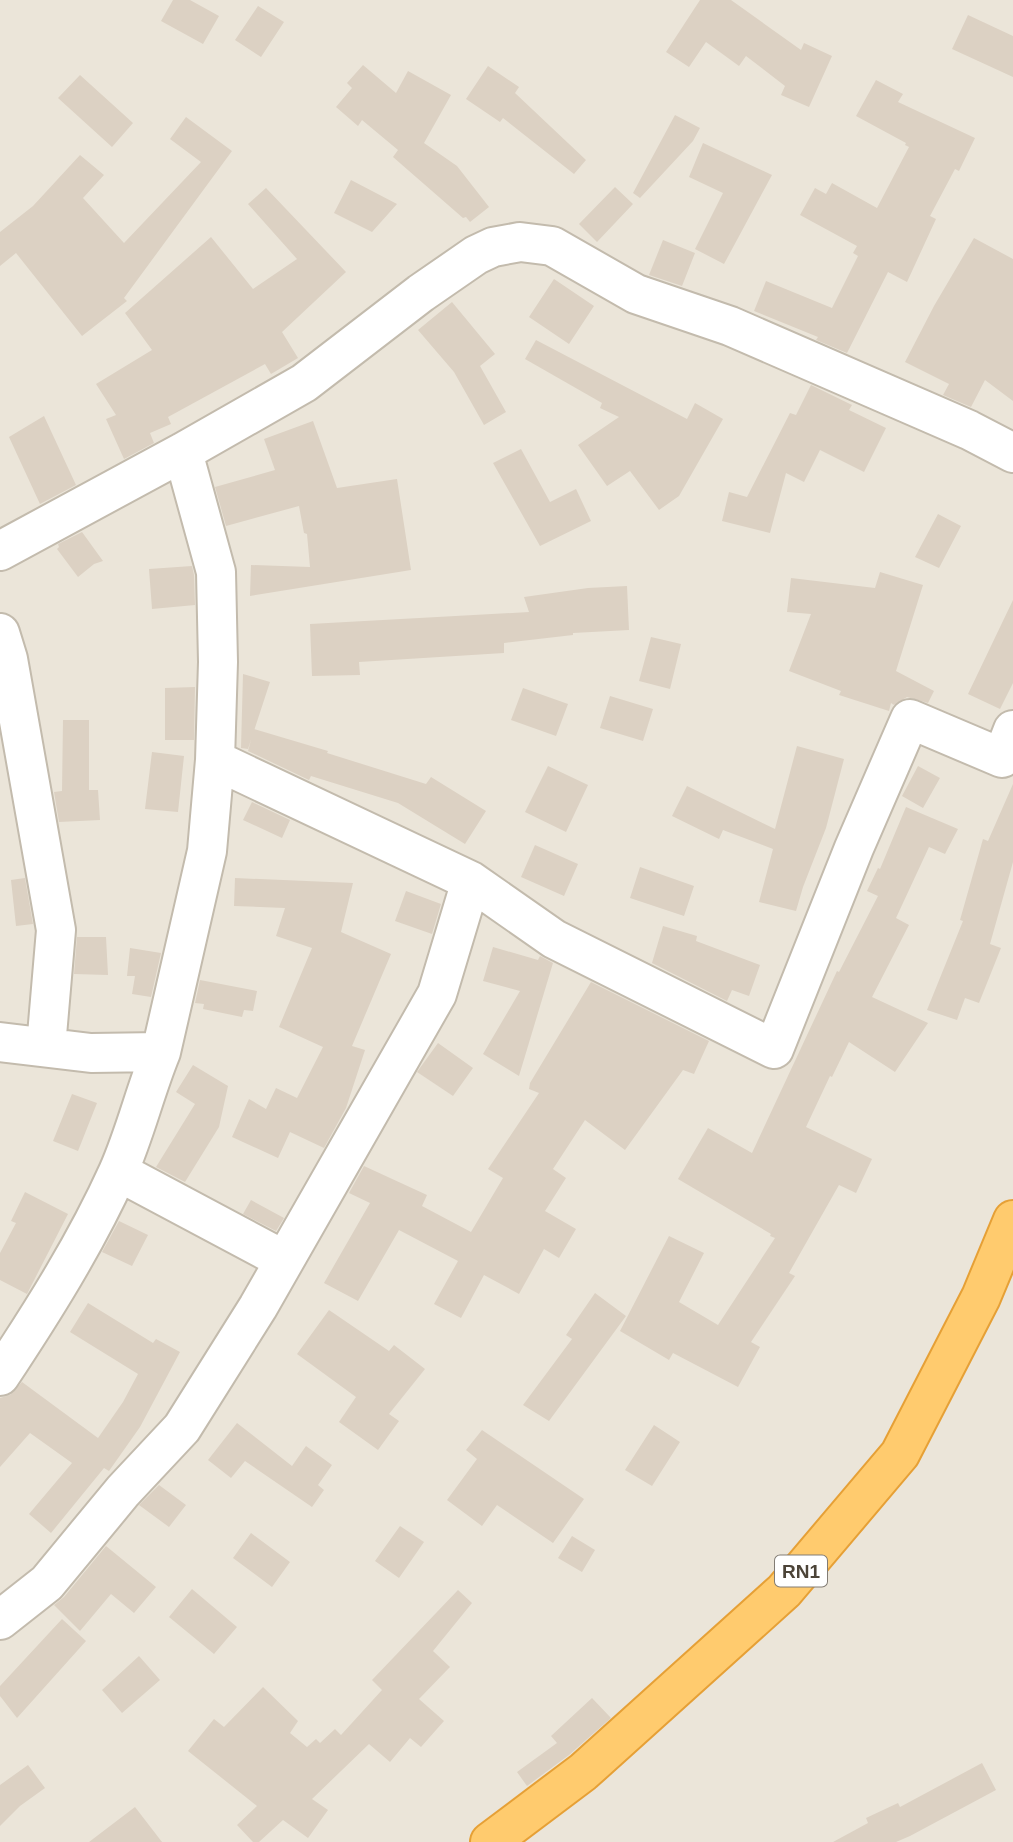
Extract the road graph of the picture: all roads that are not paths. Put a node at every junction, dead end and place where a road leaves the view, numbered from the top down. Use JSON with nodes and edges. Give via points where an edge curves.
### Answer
{"nodes":[{"id":1,"x":183,"y":452,"type":"junction"},
{"id":2,"x":1013,"y":453,"type":"edge"},
{"id":3,"x":0,"y":551,"type":"edge"},
{"id":4,"x":0,"y":633,"type":"edge"},
{"id":5,"x":1013,"y":730,"type":"edge"},
{"id":6,"x":215,"y":760,"type":"junction"},
{"id":7,"x":471,"y":881,"type":"junction"},
{"id":8,"x":0,"y":1042,"type":"edge"},
{"id":9,"x":46,"y":1047,"type":"junction"},
{"id":10,"x":161,"y":1052,"type":"junction"},
{"id":11,"x":118,"y":1171,"type":"junction"},
{"id":12,"x":1013,"y":1220,"type":"edge"},
{"id":13,"x":284,"y":1260,"type":"junction"},
{"id":14,"x":6,"y":1354,"type":"edge"},
{"id":15,"x":0,"y":1620,"type":"edge"},
{"id":16,"x":490,"y":1842,"type":"edge"}],
"edges":[{"from":1,"to":2,"type":"street","via":[[304,383],[476,255],[520,242],[552,246],[636,294],[730,326]]},
{"from":1,"to":3,"type":"street"},
{"from":1,"to":6,"type":"street","via":[[216,572]]},
{"from":4,"to":9,"type":"street","via":[[55,930]]},
{"from":5,"to":7,"type":"street","via":[[1002,758],[910,719],[774,1049],[554,939]]},
{"from":6,"to":7,"type":"street"},
{"from":6,"to":10,"type":"street","via":[[207,851]]},
{"from":7,"to":13,"type":"street","via":[[437,994]]},
{"from":8,"to":9,"type":"street"},
{"from":9,"to":10,"type":"street","via":[[91,1053]]},
{"from":10,"to":11,"type":"street"},
{"from":11,"to":13,"type":"street"},
{"from":11,"to":14,"type":"street","via":[[59,1284]]},
{"from":12,"to":16,"type":"highway","number":"RN1","via":[[981,1297],[900,1454],[784,1591],[583,1772]]},
{"from":13,"to":15,"type":"street","via":[[182,1429],[47,1583]]}]}
